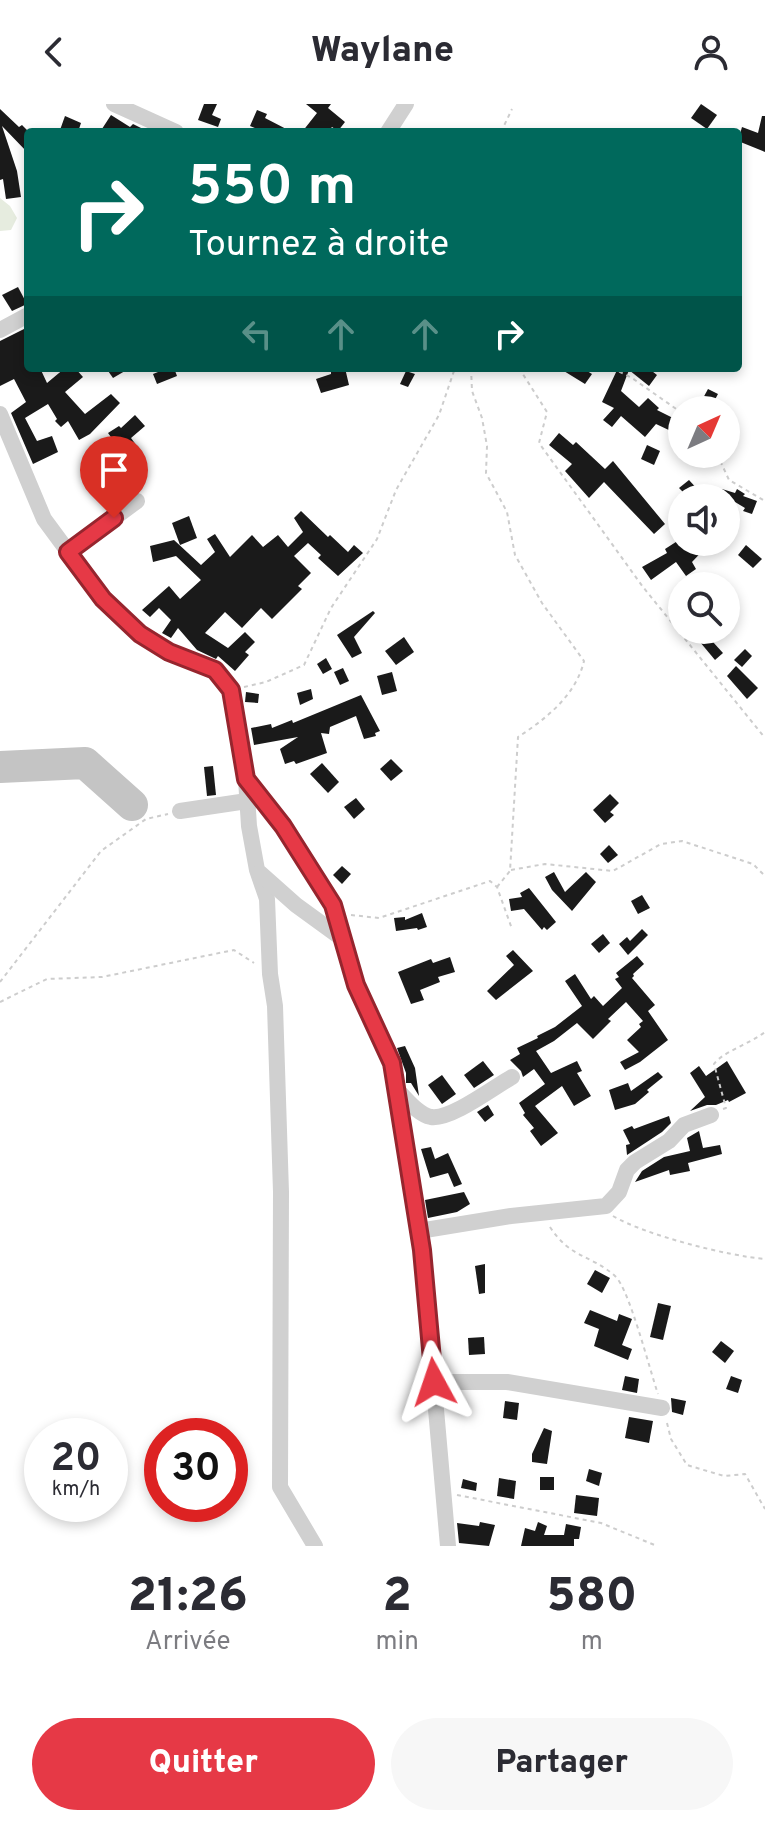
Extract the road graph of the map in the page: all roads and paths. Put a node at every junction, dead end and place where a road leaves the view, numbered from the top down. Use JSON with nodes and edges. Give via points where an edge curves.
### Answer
{"nodes":[{"id":1,"x":114,"y":104,"type":"edge"},
{"id":2,"x":406,"y":104,"type":"edge"},
{"id":3,"x":512,"y":109,"type":"dead end"},
{"id":4,"x":167,"y":128,"type":"edge"},
{"id":5,"x":391,"y":128,"type":"edge"},
{"id":6,"x":503,"y":128,"type":"edge"},
{"id":7,"x":24,"y":317,"type":"edge"},
{"id":8,"x":0,"y":330,"type":"edge"},
{"id":9,"x":454,"y":372,"type":"edge"},
{"id":10,"x":471,"y":372,"type":"edge"},
{"id":11,"x":522,"y":372,"type":"edge"},
{"id":12,"x":620,"y":372,"type":"edge"},
{"id":13,"x":668,"y":403,"type":"edge"},
{"id":14,"x":0,"y":414,"type":"edge"},
{"id":15,"x":723,"y":468,"type":"edge"},
{"id":16,"x":137,"y":501,"type":"dead end"},
{"id":17,"x":765,"y":501,"type":"edge"},
{"id":18,"x":68,"y":552,"type":"junction"},
{"id":19,"x":231,"y":690,"type":"junction"},
{"id":20,"x":765,"y":738,"type":"edge"},
{"id":21,"x":246,"y":779,"type":"junction"},
{"id":22,"x":247,"y":801,"type":"junction"},
{"id":23,"x":180,"y":811,"type":"joint"},
{"id":24,"x":257,"y":870,"type":"junction"},
{"id":25,"x":510,"y":871,"type":"junction"},
{"id":26,"x":765,"y":876,"type":"edge"},
{"id":27,"x":497,"y":887,"type":"junction"},
{"id":28,"x":333,"y":905,"type":"junction"},
{"id":29,"x":512,"y":929,"type":"dead end"},
{"id":30,"x":340,"y":937,"type":"junction"},
{"id":31,"x":270,"y":974,"type":"junction"},
{"id":32,"x":0,"y":982,"type":"edge"},
{"id":33,"x":0,"y":1002,"type":"edge"},
{"id":34,"x":765,"y":1032,"type":"edge"},
{"id":35,"x":512,"y":1077,"type":"dead end"},
{"id":36,"x":396,"y":1089,"type":"junction"},
{"id":37,"x":711,"y":1115,"type":"joint"},
{"id":38,"x":598,"y":1208,"type":"junction"},
{"id":39,"x":542,"y":1213,"type":"junction"},
{"id":40,"x":419,"y":1231,"type":"junction"},
{"id":41,"x":765,"y":1259,"type":"edge"},
{"id":42,"x":434,"y":1382,"type":"junction"},
{"id":43,"x":662,"y":1408,"type":"junction"},
{"id":44,"x":444,"y":1492,"type":"junction"},
{"id":45,"x":765,"y":1509,"type":"edge"},
{"id":46,"x":315,"y":1546,"type":"edge"},
{"id":47,"x":448,"y":1546,"type":"edge"},
{"id":48,"x":657,"y":1546,"type":"edge"}],
"edges":[{"from":1,"to":4,"type":"street"},
{"from":2,"to":5,"type":"street"},
{"from":3,"to":6,"type":"path"},
{"from":7,"to":8,"type":"street"},
{"from":9,"to":19,"type":"path","via":[[439,415],[396,490],[377,539],[331,608],[304,665]]},
{"from":10,"to":25,"type":"path","via":[[487,446],[486,473],[507,512],[515,555],[584,661],[580,678],[560,703],[518,737]]},
{"from":11,"to":20,"type":"path","via":[[547,412],[539,443],[643,587]]},
{"from":12,"to":13,"type":"path"},
{"from":14,"to":18,"type":"street","via":[[44,519]]},
{"from":15,"to":17,"type":"path","via":[[729,480]]},
{"from":16,"to":18,"type":"street"},
{"from":18,"to":19,"type":"street","via":[[103,599],[140,634],[215,670]]},
{"from":19,"to":21,"type":"street"},
{"from":21,"to":22,"type":"street"},
{"from":21,"to":28,"type":"street"},
{"from":22,"to":23,"type":"street"},
{"from":22,"to":24,"type":"street"},
{"from":23,"to":32,"type":"path","via":[[146,819],[101,851]]},
{"from":24,"to":30,"type":"street"},
{"from":24,"to":31,"type":"street","via":[[267,899]]},
{"from":25,"to":26,"type":"path","via":[[545,864],[613,871],[661,844],[682,841],[753,864]]},
{"from":25,"to":27,"type":"path"},
{"from":27,"to":28,"type":"path","via":[[490,881],[379,918],[354,917]]},
{"from":27,"to":29,"type":"path"},
{"from":28,"to":30,"type":"street"},
{"from":30,"to":36,"type":"street","via":[[392,1063]]},
{"from":31,"to":33,"type":"path","via":[[234,950],[102,977],[47,979]]},
{"from":31,"to":46,"type":"street","via":[[281,1192],[280,1487]]},
{"from":34,"to":37,"type":"path","via":[[719,1056],[714,1064],[726,1108]]},
{"from":35,"to":36,"type":"street","via":[[447,1115],[431,1117]]},
{"from":36,"to":40,"type":"street"},
{"from":37,"to":38,"type":"street","via":[[684,1125],[635,1162],[619,1192]]},
{"from":38,"to":39,"type":"street"},
{"from":38,"to":41,"type":"path","via":[[630,1226]]},
{"from":39,"to":40,"type":"street"},
{"from":39,"to":43,"type":"path","via":[[571,1251],[618,1278]]},
{"from":40,"to":42,"type":"street"},
{"from":42,"to":43,"type":"street","via":[[507,1382]]},
{"from":42,"to":44,"type":"street"},
{"from":43,"to":45,"type":"path","via":[[671,1439],[687,1465],[724,1476],[745,1474]]},
{"from":44,"to":47,"type":"street"},
{"from":44,"to":48,"type":"path","via":[[601,1523]]}]}
